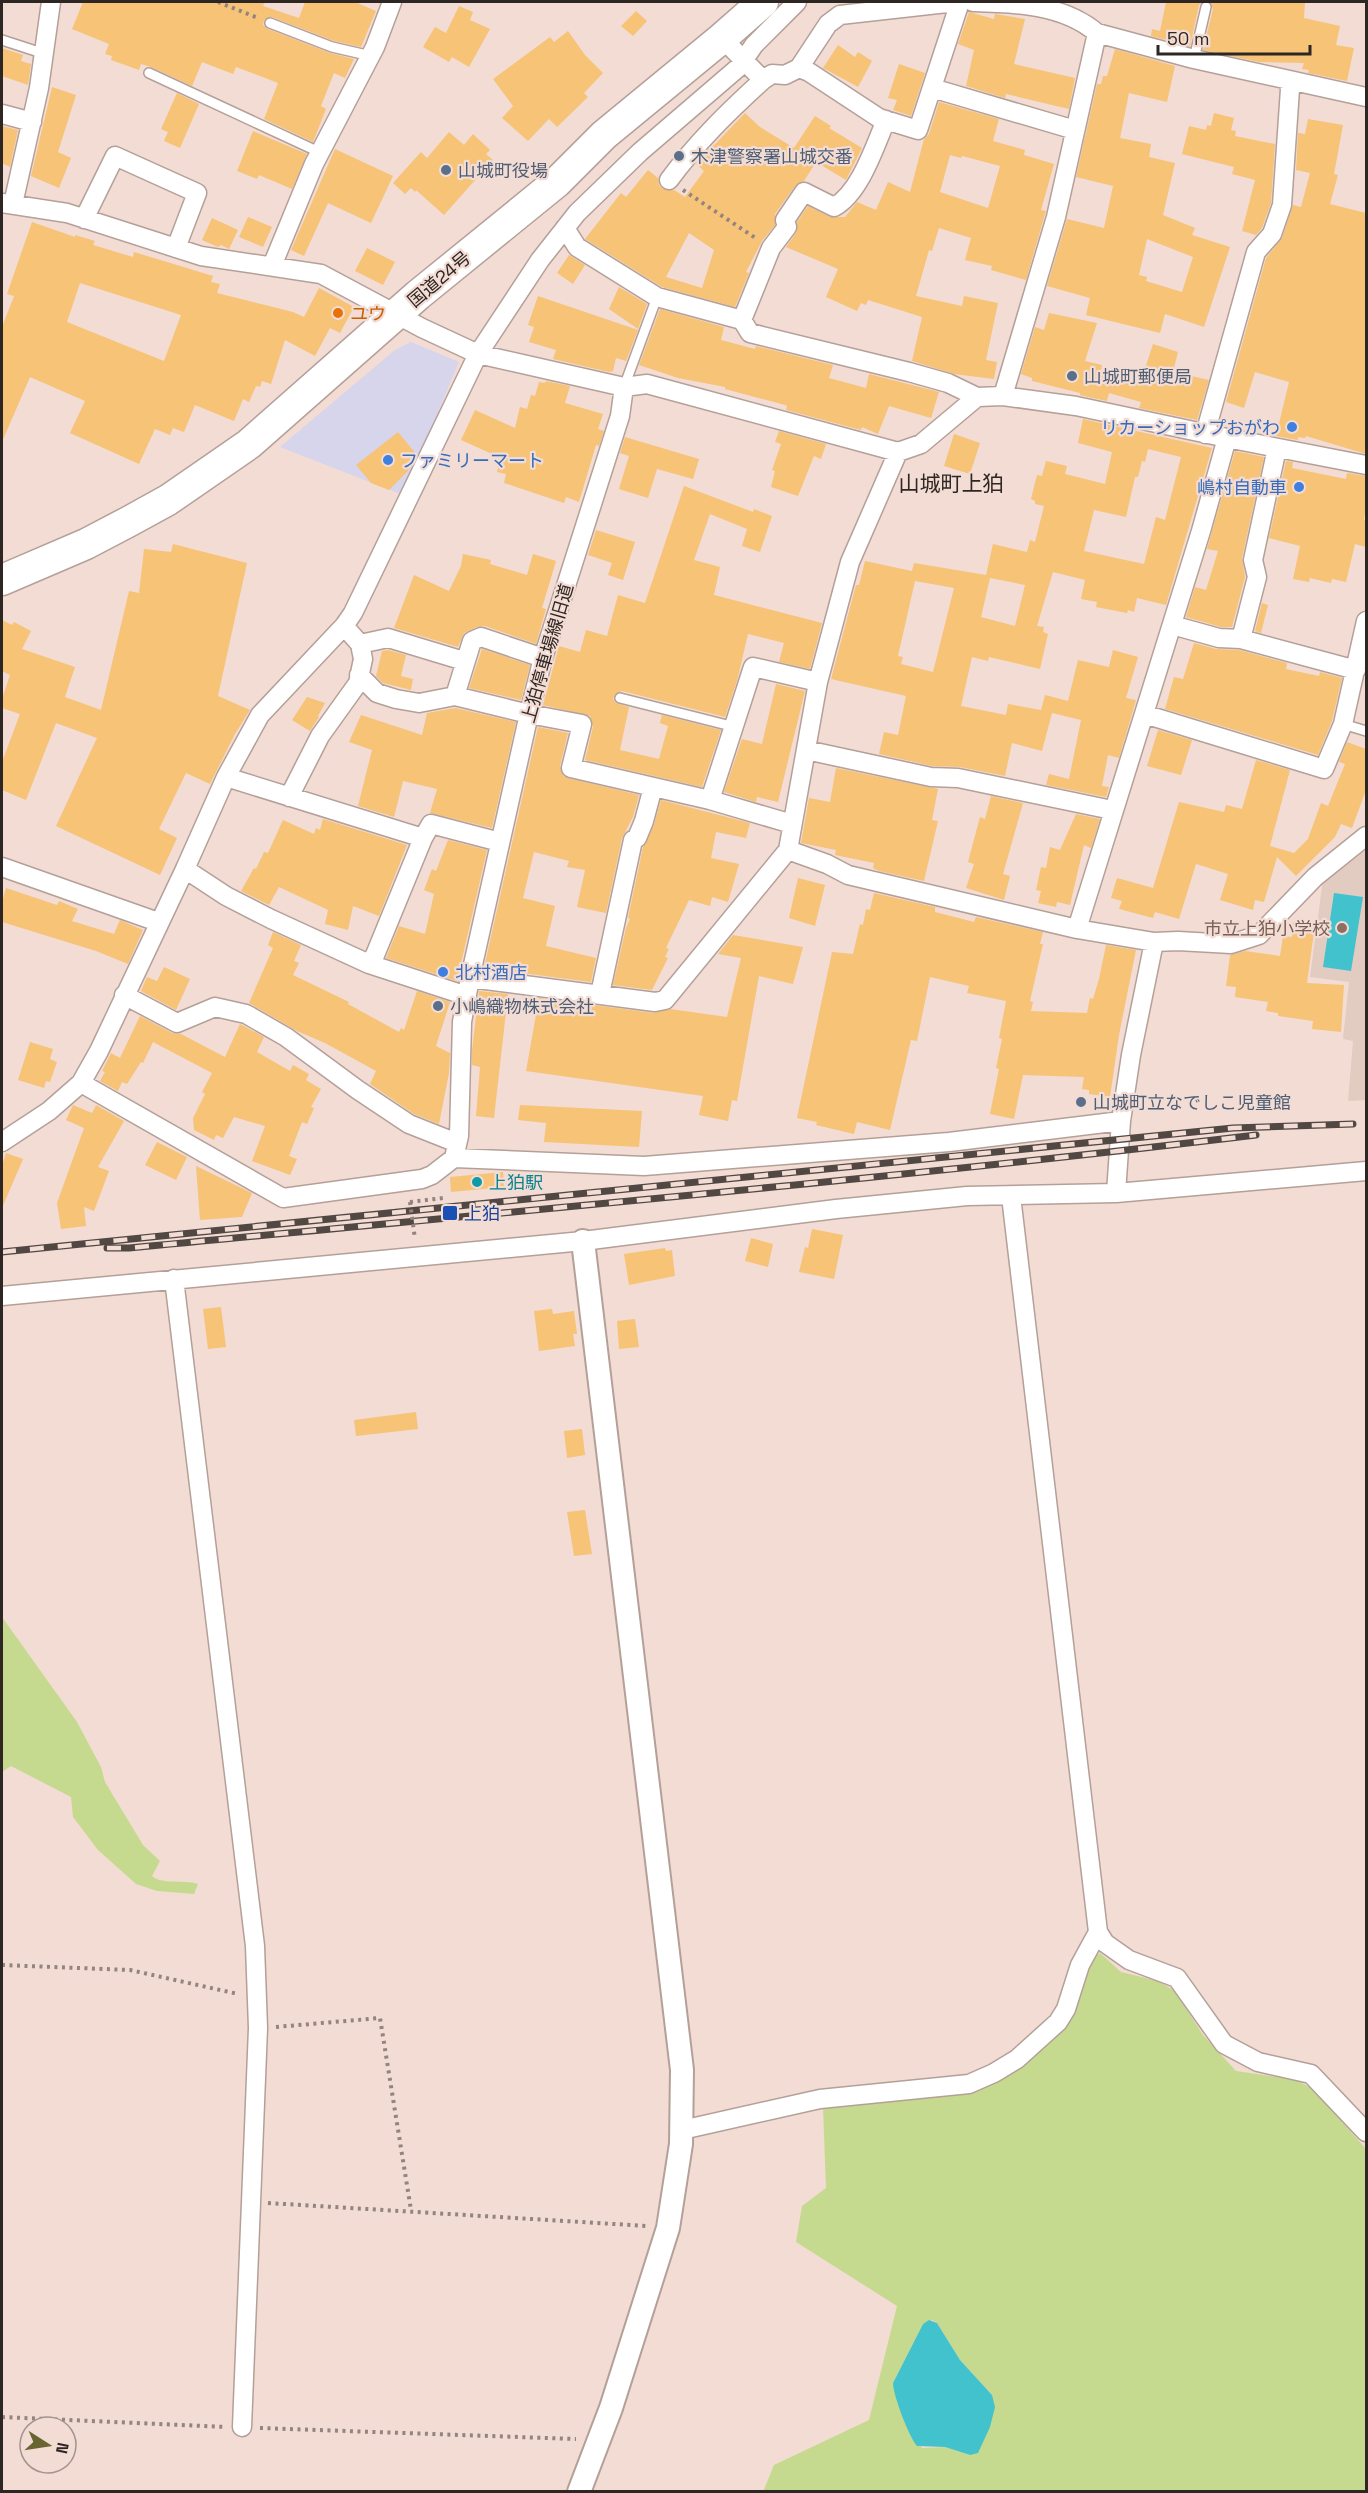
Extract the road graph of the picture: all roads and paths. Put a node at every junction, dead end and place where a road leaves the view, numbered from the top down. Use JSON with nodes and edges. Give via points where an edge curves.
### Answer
{"nodes":[{"id":1,"x":51,"y":2,"type":"edge"},
{"id":2,"x":218,"y":2,"type":"edge"},
{"id":3,"x":392,"y":2,"type":"edge"},
{"id":4,"x":763,"y":2,"type":"edge"},
{"id":5,"x":797,"y":2,"type":"edge"},
{"id":6,"x":958,"y":2,"type":"edge"},
{"id":7,"x":973,"y":2,"type":"edge"},
{"id":8,"x":1045,"y":4,"type":"edge"},
{"id":9,"x":1206,"y":7,"type":"dead end"},
{"id":10,"x":270,"y":23,"type":"joint"},
{"id":11,"x":1097,"y":33,"type":"junction"},
{"id":12,"x":722,"y":39,"type":"junction"},
{"id":13,"x":2,"y":40,"type":"edge"},
{"id":14,"x":45,"y":54,"type":"junction"},
{"id":15,"x":370,"y":56,"type":"junction"},
{"id":16,"x":1194,"y":59,"type":"junction"},
{"id":17,"x":745,"y":60,"type":"junction"},
{"id":18,"x":799,"y":68,"type":"junction"},
{"id":19,"x":149,"y":74,"type":"dead end"},
{"id":20,"x":762,"y":80,"type":"junction"},
{"id":21,"x":1288,"y":80,"type":"junction"},
{"id":22,"x":932,"y":88,"type":"junction"},
{"id":23,"x":1366,"y":97,"type":"edge"},
{"id":24,"x":2,"y":114,"type":"edge"},
{"id":25,"x":886,"y":120,"type":"junction"},
{"id":26,"x":32,"y":122,"type":"junction"},
{"id":27,"x":1075,"y":130,"type":"junction"},
{"id":28,"x":319,"y":152,"type":"junction"},
{"id":29,"x":669,"y":180,"type":"joint"},
{"id":30,"x":7,"y":203,"type":"edge"},
{"id":31,"x":84,"y":219,"type":"junction"},
{"id":32,"x":565,"y":228,"type":"junction"},
{"id":33,"x":176,"y":248,"type":"junction"},
{"id":34,"x":771,"y":248,"type":"junction"},
{"id":35,"x":272,"y":266,"type":"junction"},
{"id":36,"x":657,"y":297,"type":"junction"},
{"id":37,"x":398,"y":314,"type":"junction"},
{"id":38,"x":741,"y":320,"type":"junction"},
{"id":39,"x":478,"y":354,"type":"junction"},
{"id":40,"x":624,"y":387,"type":"junction"},
{"id":41,"x":1003,"y":396,"type":"junction"},
{"id":42,"x":977,"y":398,"type":"junction"},
{"id":43,"x":1205,"y":434,"type":"junction"},
{"id":44,"x":1227,"y":438,"type":"junction"},
{"id":45,"x":1277,"y":448,"type":"junction"},
{"id":46,"x":898,"y":452,"type":"junction"},
{"id":47,"x":1366,"y":465,"type":"edge"},
{"id":48,"x":2,"y":580,"type":"edge"},
{"id":49,"x":1366,"y":621,"type":"edge"},
{"id":50,"x":1172,"y":624,"type":"junction"},
{"id":51,"x":344,"y":626,"type":"junction"},
{"id":52,"x":1241,"y":639,"type":"junction"},
{"id":53,"x":360,"y":644,"type":"junction"},
{"id":54,"x":543,"y":658,"type":"junction"},
{"id":55,"x":464,"y":662,"type":"junction"},
{"id":56,"x":1356,"y":670,"type":"junction"},
{"id":57,"x":359,"y":675,"type":"junction"},
{"id":58,"x":818,"y":682,"type":"junction"},
{"id":59,"x":455,"y":696,"type":"junction"},
{"id":60,"x":620,"y":698,"type":"dead end"},
{"id":61,"x":529,"y":714,"type":"junction"},
{"id":62,"x":1144,"y":714,"type":"junction"},
{"id":63,"x":1343,"y":724,"type":"junction"},
{"id":64,"x":735,"y":727,"type":"junction"},
{"id":65,"x":1366,"y":731,"type":"edge"},
{"id":66,"x":806,"y":750,"type":"junction"},
{"id":67,"x":226,"y":777,"type":"junction"},
{"id":68,"x":653,"y":787,"type":"junction"},
{"id":69,"x":289,"y":796,"type":"junction"},
{"id":70,"x":710,"y":800,"type":"junction"},
{"id":71,"x":1113,"y":810,"type":"junction"},
{"id":72,"x":792,"y":824,"type":"junction"},
{"id":73,"x":1366,"y":836,"type":"edge"},
{"id":74,"x":423,"y":837,"type":"junction"},
{"id":75,"x":500,"y":842,"type":"junction"},
{"id":76,"x":788,"y":850,"type":"junction"},
{"id":77,"x":2,"y":867,"type":"edge"},
{"id":78,"x":185,"y":869,"type":"junction"},
{"id":79,"x":158,"y":922,"type":"junction"},
{"id":80,"x":1077,"y":929,"type":"junction"},
{"id":81,"x":1154,"y":942,"type":"junction"},
{"id":82,"x":369,"y":964,"type":"junction"},
{"id":83,"x":469,"y":987,"type":"junction"},
{"id":84,"x":600,"y":994,"type":"junction"},
{"id":85,"x":124,"y":995,"type":"junction"},
{"id":86,"x":81,"y":1083,"type":"junction"},
{"id":87,"x":1121,"y":1121,"type":"junction"},
{"id":88,"x":2,"y":1143,"type":"edge"},
{"id":89,"x":455,"y":1150,"type":"junction"},
{"id":90,"x":1366,"y":1171,"type":"edge"},
{"id":91,"x":1116,"y":1193,"type":"junction"},
{"id":92,"x":1011,"y":1197,"type":"junction"},
{"id":93,"x":443,"y":1198,"type":"dead end"},
{"id":94,"x":415,"y":1239,"type":"dead end"},
{"id":95,"x":583,"y":1241,"type":"junction"},
{"id":96,"x":174,"y":1279,"type":"junction"},
{"id":97,"x":2,"y":1296,"type":"edge"},
{"id":98,"x":1098,"y":1932,"type":"junction"},
{"id":99,"x":2,"y":1965,"type":"edge"},
{"id":100,"x":257,"y":1998,"type":"junction"},
{"id":101,"x":258,"y":2028,"type":"junction"},
{"id":102,"x":682,"y":2130,"type":"junction"},
{"id":103,"x":1366,"y":2132,"type":"edge"},
{"id":104,"x":251,"y":2202,"type":"junction"},
{"id":105,"x":411,"y":2210,"type":"junction"},
{"id":106,"x":668,"y":2228,"type":"junction"},
{"id":107,"x":2,"y":2418,"type":"edge"},
{"id":108,"x":242,"y":2427,"type":"junction"},
{"id":109,"x":599,"y":2440,"type":"junction"},
{"id":110,"x":579,"y":2492,"type":"edge"}],
"edges":[{"from":1,"to":14,"type":"street"},
{"from":2,"to":10,"type":"path"},
{"from":3,"to":15,"type":"street"},
{"from":4,"to":12,"type":"highway","name":"国道24号"},
{"from":5,"to":17,"type":"street","via":[[754,45]]},
{"from":6,"to":18,"type":"street","via":[[840,15],[828,24]]},
{"from":6,"to":22,"type":"street"},
{"from":7,"to":8,"type":"street"},
{"from":8,"to":11,"type":"street"},
{"from":9,"to":16,"type":"lane"},
{"from":10,"to":15,"type":"lane","via":[[332,47]]},
{"from":11,"to":16,"type":"street"},
{"from":11,"to":27,"type":"street"},
{"from":12,"to":17,"type":"street"},
{"from":12,"to":37,"type":"highway","name":"国道24号","via":[[604,135],[556,182]]},
{"from":13,"to":14,"type":"lane"},
{"from":14,"to":26,"type":"street"},
{"from":15,"to":28,"type":"street"},
{"from":16,"to":21,"type":"street"},
{"from":17,"to":20,"type":"street"},
{"from":17,"to":32,"type":"street","via":[[640,152]]},
{"from":18,"to":20,"type":"street"},
{"from":18,"to":25,"type":"street"},
{"from":19,"to":28,"type":"lane"},
{"from":20,"to":29,"type":"street","via":[[716,123]]},
{"from":21,"to":23,"type":"street"},
{"from":21,"to":43,"type":"street","via":[[1282,205],[1272,234],[1256,252]]},
{"from":22,"to":25,"type":"street","via":[[918,130]]},
{"from":22,"to":27,"type":"street"},
{"from":24,"to":26,"type":"street"},
{"from":25,"to":34,"type":"street","via":[[844,201],[828,206],[804,192]]},
{"from":26,"to":30,"type":"street"},
{"from":27,"to":41,"type":"street","via":[[1056,217]]},
{"from":28,"to":35,"type":"street"},
{"from":29,"to":34,"type":"path"},
{"from":30,"to":31,"type":"street"},
{"from":31,"to":33,"type":"street"},
{"from":31,"to":33,"type":"street","via":[[115,156],[197,193]]},
{"from":32,"to":36,"type":"street","via":[[577,247]]},
{"from":32,"to":39,"type":"street"},
{"from":33,"to":35,"type":"street","via":[[201,256]]},
{"from":34,"to":38,"type":"street"},
{"from":35,"to":37,"type":"street","via":[[321,274]]},
{"from":36,"to":38,"type":"street"},
{"from":36,"to":40,"type":"lane"},
{"from":37,"to":39,"type":"street"},
{"from":37,"to":48,"type":"highway","name":"国道24号","via":[[264,431],[204,476],[87,544]]},
{"from":38,"to":42,"type":"street","via":[[750,333],[948,383]]},
{"from":39,"to":40,"type":"street"},
{"from":39,"to":51,"type":"street"},
{"from":40,"to":46,"type":"street","via":[[646,384]]},
{"from":40,"to":54,"type":"street","name":"上狛停車場線旧道","via":[[620,416]]},
{"from":41,"to":42,"type":"street"},
{"from":41,"to":43,"type":"street","via":[[1076,406]]},
{"from":42,"to":46,"type":"street","via":[[921,444]]},
{"from":43,"to":44,"type":"street"},
{"from":44,"to":45,"type":"street"},
{"from":44,"to":50,"type":"street"},
{"from":45,"to":47,"type":"street"},
{"from":45,"to":52,"type":"street","via":[[1253,560],[1257,577]]},
{"from":46,"to":58,"type":"street","via":[[850,562]]},
{"from":49,"to":56,"type":"street"},
{"from":50,"to":52,"type":"street","via":[[1219,638]]},
{"from":50,"to":62,"type":"street"},
{"from":51,"to":53,"type":"street"},
{"from":51,"to":67,"type":"street","via":[[260,715]]},
{"from":52,"to":56,"type":"street"},
{"from":53,"to":55,"type":"street","via":[[388,638]]},
{"from":53,"to":57,"type":"street","via":[[363,658]]},
{"from":54,"to":55,"type":"street","via":[[481,637],[472,641]]},
{"from":54,"to":61,"type":"street","name":"上狛停車場線旧道"},
{"from":55,"to":59,"type":"street"},
{"from":56,"to":63,"type":"street"},
{"from":57,"to":59,"type":"street","via":[[377,693],[396,699],[419,703]]},
{"from":57,"to":69,"type":"street","via":[[358,684],[320,736]]},
{"from":58,"to":64,"type":"street","via":[[753,667]]},
{"from":58,"to":66,"type":"street"},
{"from":59,"to":61,"type":"street"},
{"from":60,"to":64,"type":"lane"},
{"from":61,"to":68,"type":"street","via":[[582,724],[572,768]]},
{"from":61,"to":75,"type":"street","name":"上狛停車場線旧道"},
{"from":62,"to":63,"type":"street","via":[[1324,769]]},
{"from":62,"to":71,"type":"street"},
{"from":63,"to":65,"type":"lane"},
{"from":64,"to":70,"type":"street"},
{"from":66,"to":71,"type":"street"},
{"from":66,"to":72,"type":"street"},
{"from":67,"to":69,"type":"street"},
{"from":67,"to":78,"type":"street"},
{"from":68,"to":70,"type":"street"},
{"from":68,"to":84,"type":"street","via":[[644,821],[633,840]]},
{"from":69,"to":74,"type":"street"},
{"from":70,"to":72,"type":"street"},
{"from":71,"to":80,"type":"street"},
{"from":72,"to":76,"type":"street"},
{"from":73,"to":81,"type":"street","via":[[1315,877],[1259,935],[1231,944]]},
{"from":74,"to":75,"type":"street","via":[[431,824]]},
{"from":74,"to":82,"type":"street"},
{"from":75,"to":83,"type":"street","name":"上狛停車場線旧道"},
{"from":76,"to":80,"type":"street","via":[[848,875]]},
{"from":76,"to":84,"type":"street","via":[[665,1000]]},
{"from":77,"to":79,"type":"street"},
{"from":78,"to":79,"type":"street"},
{"from":78,"to":82,"type":"street","via":[[271,920]]},
{"from":79,"to":85,"type":"street"},
{"from":80,"to":81,"type":"street"},
{"from":81,"to":87,"type":"street"},
{"from":82,"to":83,"type":"street"},
{"from":83,"to":84,"type":"street"},
{"from":83,"to":89,"type":"street","name":"上狛停車場線旧道","via":[[462,1022]]},
{"from":85,"to":86,"type":"street"},
{"from":85,"to":89,"type":"street","via":[[177,1023],[214,1007],[246,1014],[286,1037],[409,1124]]},
{"from":86,"to":88,"type":"street"},
{"from":86,"to":89,"type":"street","via":[[283,1198],[422,1179],[432,1175]]},
{"from":87,"to":89,"type":"street","via":[[949,1142],[644,1166]]},
{"from":87,"to":91,"type":"street"},
{"from":90,"to":91,"type":"street"},
{"from":91,"to":92,"type":"street"},
{"from":92,"to":95,"type":"street","via":[[968,1196],[836,1209]]},
{"from":92,"to":98,"type":"street"},
{"from":93,"to":94,"type":"path","bridge":true,"via":[[410,1202]]},
{"from":95,"to":96,"type":"street"},
{"from":95,"to":102,"type":"street","via":[[682,2070]]},
{"from":96,"to":97,"type":"street"},
{"from":96,"to":100,"type":"street","via":[[255,1946]]},
{"from":98,"to":102,"type":"street","via":[[1080,1965],[1058,2022],[1017,2059],[994,2073],[969,2084],[820,2099]]},
{"from":98,"to":103,"type":"street","via":[[1129,1960],[1177,1978],[1224,2043],[1258,2062],[1311,2074]]},
{"from":99,"to":100,"type":"path","via":[[130,1970]]},
{"from":100,"to":101,"type":"street"},
{"from":101,"to":104,"type":"street"},
{"from":101,"to":105,"type":"path","via":[[380,2018]]},
{"from":102,"to":106,"type":"street"},
{"from":104,"to":105,"type":"path"},
{"from":104,"to":108,"type":"street"},
{"from":105,"to":106,"type":"path"},
{"from":106,"to":109,"type":"street"},
{"from":107,"to":108,"type":"path"},
{"from":108,"to":109,"type":"path"},
{"from":109,"to":110,"type":"street"}]}
